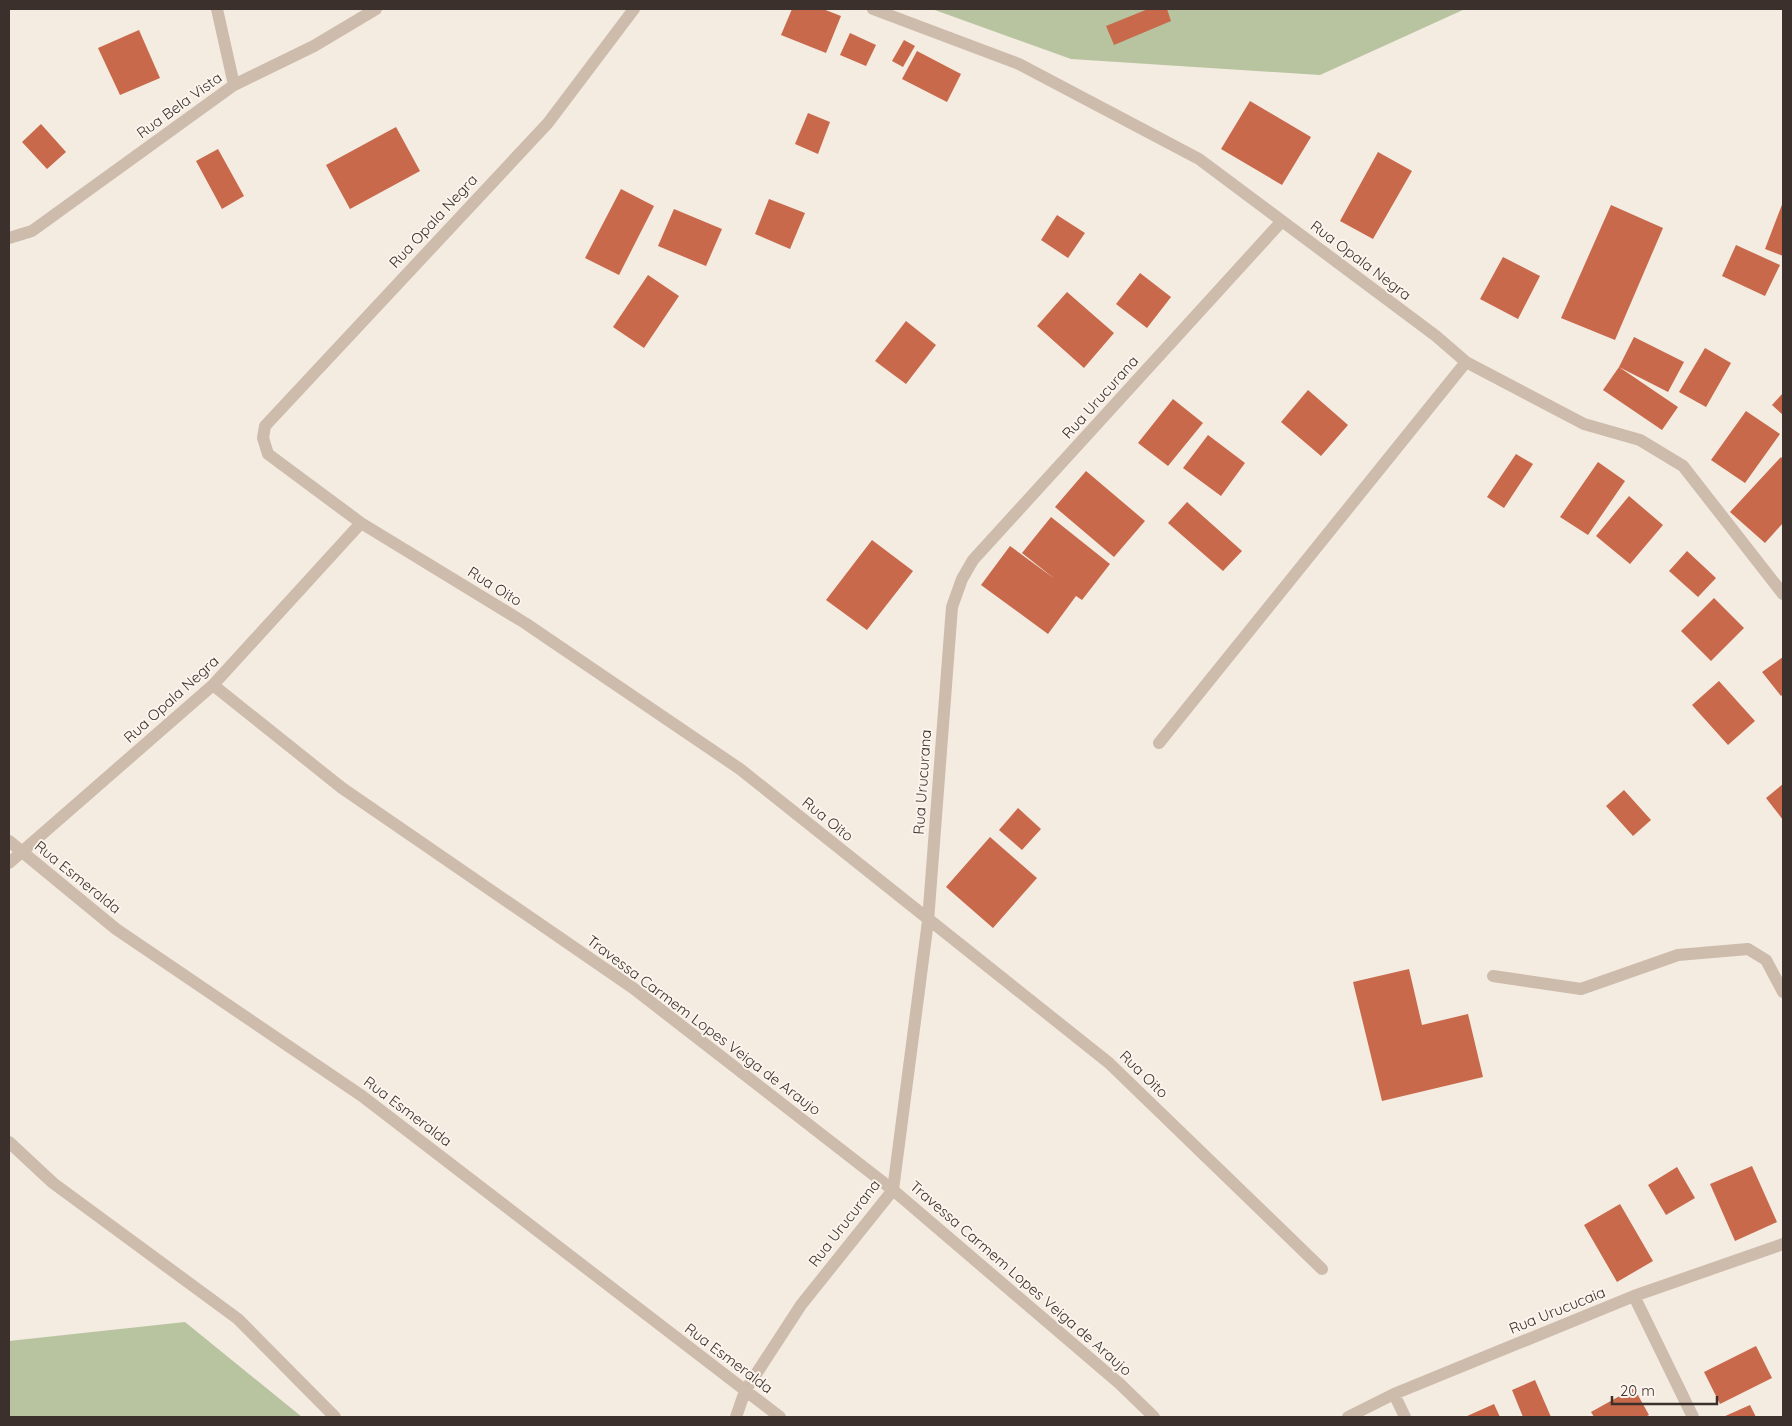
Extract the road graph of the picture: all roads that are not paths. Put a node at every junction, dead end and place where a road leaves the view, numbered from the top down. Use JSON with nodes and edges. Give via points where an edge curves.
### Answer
{"nodes":[{"id":1,"x":217,"y":9,"type":"edge"},
{"id":2,"x":376,"y":9,"type":"edge"},
{"id":3,"x":634,"y":9,"type":"edge"},
{"id":4,"x":873,"y":9,"type":"edge"},
{"id":5,"x":234,"y":85,"type":"junction"},
{"id":6,"x":1282,"y":221,"type":"junction"},
{"id":7,"x":9,"y":238,"type":"edge"},
{"id":8,"x":1466,"y":362,"type":"junction"},
{"id":9,"x":268,"y":454,"type":"joint"},
{"id":10,"x":361,"y":523,"type":"junction"},
{"id":11,"x":1783,"y":594,"type":"edge"},
{"id":12,"x":213,"y":686,"type":"junction"},
{"id":13,"x":1159,"y":743,"type":"dead end"},
{"id":14,"x":9,"y":840,"type":"edge"},
{"id":15,"x":22,"y":852,"type":"junction"},
{"id":16,"x":9,"y":863,"type":"edge"},
{"id":17,"x":928,"y":921,"type":"junction"},
{"id":18,"x":1493,"y":976,"type":"dead end"},
{"id":19,"x":1781,"y":987,"type":"edge"},
{"id":20,"x":9,"y":1142,"type":"edge"},
{"id":21,"x":893,"y":1190,"type":"junction"},
{"id":22,"x":1783,"y":1244,"type":"edge"},
{"id":23,"x":1322,"y":1269,"type":"dead end"},
{"id":24,"x":1634,"y":1296,"type":"junction"},
{"id":25,"x":745,"y":1391,"type":"junction"},
{"id":26,"x":1394,"y":1394,"type":"junction"},
{"id":27,"x":335,"y":1417,"type":"edge"},
{"id":28,"x":736,"y":1417,"type":"edge"},
{"id":29,"x":780,"y":1417,"type":"edge"},
{"id":30,"x":1154,"y":1417,"type":"edge"},
{"id":31,"x":1348,"y":1417,"type":"edge"},
{"id":32,"x":1405,"y":1417,"type":"edge"},
{"id":33,"x":1693,"y":1417,"type":"edge"}],
"edges":[{"from":1,"to":5,"type":"street"},
{"from":2,"to":5,"type":"street","name":"Rua Bela Vista","via":[[314,46]]},
{"from":3,"to":9,"type":"street","name":"Rua Opala Negra","via":[[548,123],[265,426],[263,438]]},
{"from":4,"to":6,"type":"street","name":"Rua Opala Negra","via":[[1019,64],[1199,159]]},
{"from":5,"to":7,"type":"street","name":"Rua Bela Vista","via":[[32,231]]},
{"from":6,"to":8,"type":"street","name":"Rua Opala Negra"},
{"from":6,"to":17,"type":"street","name":"Rua Urucurana","via":[[973,560],[962,579],[952,606]]},
{"from":8,"to":11,"type":"street","name":"Rua Opala Negra","via":[[1584,424],[1640,440],[1684,466]]},
{"from":8,"to":13,"type":"street"},
{"from":9,"to":10,"type":"street","name":"Rua Oito"},
{"from":10,"to":12,"type":"street","name":"Rua Opala Negra"},
{"from":10,"to":17,"type":"street","name":"Rua Oito","via":[[525,624],[740,769]]},
{"from":12,"to":15,"type":"street","name":"Rua Opala Negra"},
{"from":12,"to":21,"type":"street","name":"Travessa Carmem Lopes Veiga de Araujo","via":[[342,788],[633,988]]},
{"from":14,"to":15,"type":"street","name":"Rua Esmeralda"},
{"from":15,"to":16,"type":"street","name":"Rua Opala Negra"},
{"from":15,"to":25,"type":"street","name":"Rua Esmeralda","via":[[116,929],[362,1096]]},
{"from":17,"to":21,"type":"street","name":"Rua Urucurana"},
{"from":17,"to":23,"type":"street","name":"Rua Oito","via":[[1109,1063]]},
{"from":18,"to":19,"type":"street","via":[[1581,989],[1678,955],[1748,949],[1766,960]]},
{"from":20,"to":27,"type":"street","via":[[53,1183],[238,1319]]},
{"from":21,"to":25,"type":"street","name":"Rua Urucurana","via":[[801,1305]]},
{"from":21,"to":30,"type":"street","name":"Travessa Carmem Lopes Veiga de Araujo","via":[[1120,1384]]},
{"from":22,"to":24,"type":"street","name":"Rua Urucucaia"},
{"from":24,"to":26,"type":"street","name":"Rua Urucucaia"},
{"from":24,"to":33,"type":"street"},
{"from":25,"to":28,"type":"street","name":"Rua Urucurana"},
{"from":25,"to":29,"type":"street","name":"Rua Esmeralda"},
{"from":26,"to":31,"type":"street","name":"Rua Urucucaia"},
{"from":26,"to":32,"type":"street"}]}
